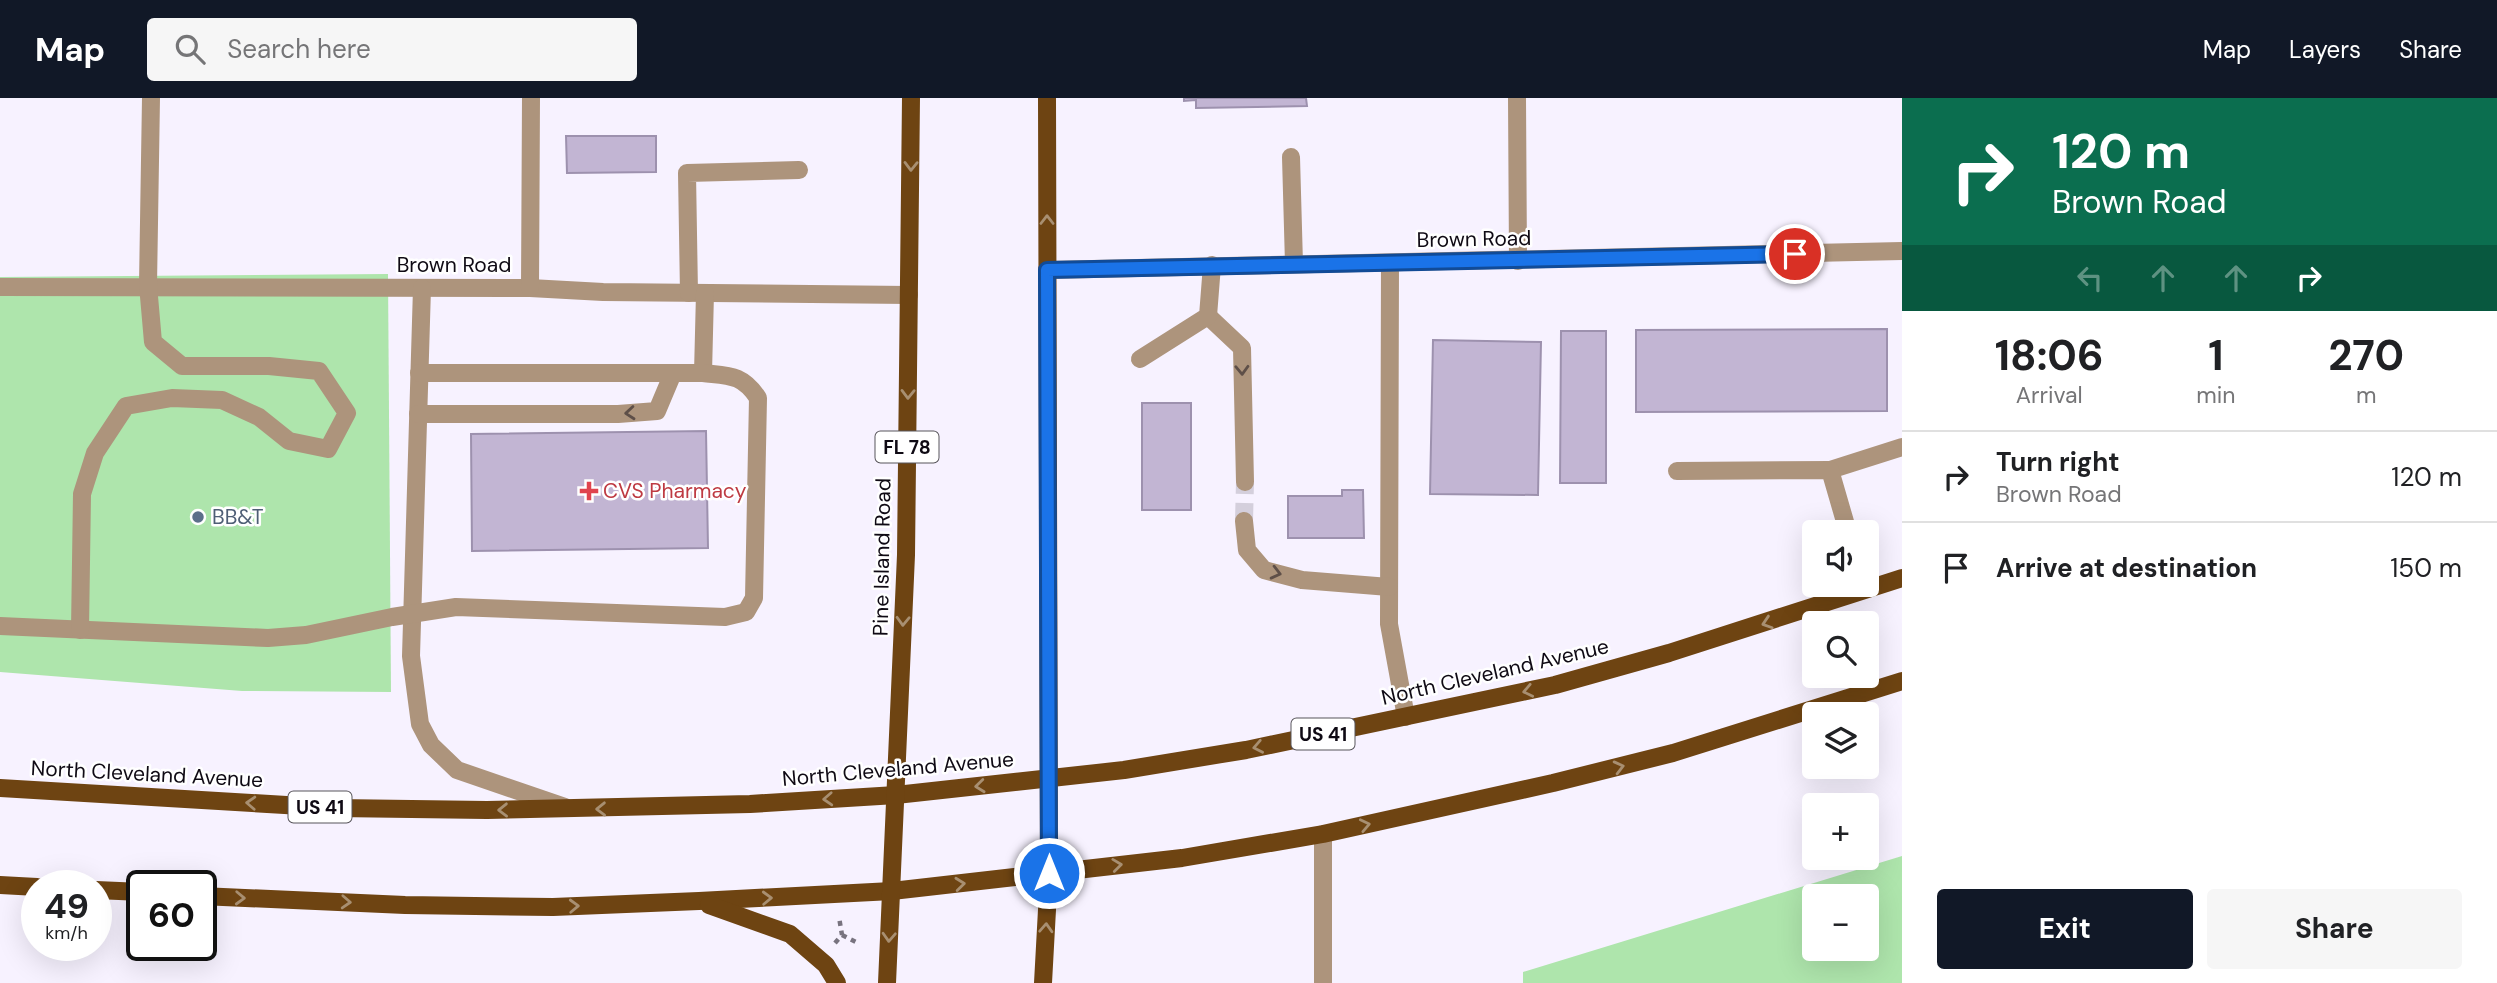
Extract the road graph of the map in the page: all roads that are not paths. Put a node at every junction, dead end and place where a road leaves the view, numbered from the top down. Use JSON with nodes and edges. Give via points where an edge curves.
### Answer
{"nodes":[{"id":1,"x":151,"y":98,"type":"edge"},
{"id":2,"x":531,"y":98,"type":"edge"},
{"id":3,"x":911,"y":98,"type":"edge"},
{"id":4,"x":1047,"y":98,"type":"edge"},
{"id":5,"x":1517,"y":98,"type":"edge"},
{"id":6,"x":1291,"y":157,"type":"dead end"},
{"id":7,"x":799,"y":170,"type":"dead end"},
{"id":8,"x":1902,"y":251,"type":"edge"},
{"id":9,"x":1518,"y":261,"type":"junction"},
{"id":10,"x":1390,"y":263,"type":"junction"},
{"id":11,"x":1294,"y":264,"type":"junction"},
{"id":12,"x":1212,"y":265,"type":"junction"},
{"id":13,"x":1047,"y":270,"type":"junction"},
{"id":14,"x":148,"y":285,"type":"junction"},
{"id":15,"x":0,"y":287,"type":"edge"},
{"id":16,"x":422,"y":288,"type":"junction"},
{"id":17,"x":530,"y":288,"type":"junction"},
{"id":18,"x":697,"y":293,"type":"junction"},
{"id":19,"x":909,"y":295,"type":"junction"},
{"id":20,"x":1208,"y":316,"type":"junction"},
{"id":21,"x":1140,"y":359,"type":"dead end"},
{"id":22,"x":419,"y":373,"type":"junction"},
{"id":23,"x":673,"y":373,"type":"junction"},
{"id":24,"x":703,"y":373,"type":"junction"},
{"id":25,"x":418,"y":414,"type":"junction"},
{"id":26,"x":1902,"y":447,"type":"edge"},
{"id":27,"x":1830,"y":470,"type":"junction"},
{"id":28,"x":1677,"y":471,"type":"dead end"},
{"id":29,"x":1245,"y":482,"type":"tunnel mouth"},
{"id":30,"x":1845,"y":520,"type":"edge"},
{"id":31,"x":1244,"y":521,"type":"tunnel mouth"},
{"id":32,"x":1902,"y":578,"type":"edge"},
{"id":33,"x":1879,"y":583,"type":"edge"},
{"id":34,"x":1389,"y":587,"type":"junction"},
{"id":35,"x":1835,"y":597,"type":"edge"},
{"id":36,"x":412,"y":614,"type":"junction"},
{"id":37,"x":0,"y":626,"type":"edge"},
{"id":38,"x":80,"y":630,"type":"junction"},
{"id":39,"x":1902,"y":681,"type":"edge"},
{"id":40,"x":1406,"y":717,"type":"junction"},
{"id":41,"x":1048,"y":778,"type":"junction"},
{"id":42,"x":0,"y":788,"type":"edge"},
{"id":43,"x":69,"y":792,"type":"junction"},
{"id":44,"x":896,"y":795,"type":"junction"},
{"id":45,"x":0,"y":796,"type":"edge"},
{"id":46,"x":572,"y":809,"type":"junction"},
{"id":47,"x":1323,"y":834,"type":"junction"},
{"id":48,"x":1049,"y":873,"type":"junction"},
{"id":49,"x":0,"y":884,"type":"edge"},
{"id":50,"x":21,"y":886,"type":"edge"},
{"id":51,"x":892,"y":891,"type":"junction"},
{"id":52,"x":217,"y":897,"type":"edge"},
{"id":53,"x":699,"y":901,"type":"junction"},
{"id":54,"x":837,"y":983,"type":"edge"},
{"id":55,"x":887,"y":983,"type":"edge"},
{"id":56,"x":1043,"y":983,"type":"edge"},
{"id":57,"x":1323,"y":983,"type":"edge"}],
"edges":[{"from":1,"to":14,"type":"street"},
{"from":2,"to":17,"type":"street"},
{"from":3,"to":19,"type":"main road","name":"Pine Island Road","number":"FL 78","one_way":true},
{"from":13,"to":4,"type":"main road","one_way":true},
{"from":5,"to":9,"type":"street"},
{"from":6,"to":11,"type":"street"},
{"from":7,"to":18,"type":"street","via":[[687,173]]},
{"from":8,"to":9,"type":"street","name":"Brown Road"},
{"from":9,"to":10,"type":"street","name":"Brown Road"},
{"from":10,"to":11,"type":"street","name":"Brown Road"},
{"from":10,"to":34,"type":"street"},
{"from":11,"to":12,"type":"street","name":"Brown Road"},
{"from":12,"to":13,"type":"street","name":"Brown Road"},
{"from":12,"to":20,"type":"street"},
{"from":13,"to":41,"type":"main road"},
{"from":14,"to":15,"type":"street","name":"Brown Road"},
{"from":14,"to":16,"type":"street","name":"Brown Road"},
{"from":14,"to":38,"type":"street","via":[[153,342],[182,366],[319,371],[347,414],[328,449],[289,441],[259,417],[222,400],[172,398],[126,405],[95,453],[82,494]]},
{"from":16,"to":17,"type":"street","name":"Brown Road"},
{"from":16,"to":22,"type":"street"},
{"from":17,"to":18,"type":"street","name":"Brown Road"},
{"from":18,"to":19,"type":"street","name":"Brown Road"},
{"from":18,"to":24,"type":"street"},
{"from":19,"to":44,"type":"main road","name":"Pine Island Road","number":"FL 78","one_way":true,"via":[[906,555]]},
{"from":20,"to":21,"type":"street"},
{"from":20,"to":29,"type":"street","one_way":true,"via":[[1242,348]]},
{"from":22,"to":23,"type":"street"},
{"from":22,"to":25,"type":"street"},
{"from":23,"to":24,"type":"street"},
{"from":23,"to":25,"type":"street","one_way":true,"via":[[657,411]]},
{"from":24,"to":36,"type":"street","via":[[737,377],[758,398],[754,598],[746,612],[725,617],[456,607]]},
{"from":25,"to":36,"type":"street"},
{"from":26,"to":27,"type":"street"},
{"from":27,"to":28,"type":"street"},
{"from":27,"to":30,"type":"street"},
{"from":31,"to":34,"type":"street","one_way":true,"via":[[1247,550],[1264,570],[1302,580]]},
{"from":32,"to":33,"type":"main road","name":"North Cleveland Avenue","number":"US 41"},
{"from":34,"to":40,"type":"street","via":[[1389,624]]},
{"from":35,"to":40,"type":"main road","name":"North Cleveland Avenue","number":"US 41","one_way":true,"via":[[1681,650],[1581,678]]},
{"from":36,"to":38,"type":"street","via":[[268,638]]},
{"from":36,"to":46,"type":"street","via":[[411,656],[420,724],[431,745],[457,770]]},
{"from":37,"to":38,"type":"street"},
{"from":47,"to":39,"type":"main road","one_way":true,"via":[[1673,753]]},
{"from":40,"to":41,"type":"main road","name":"North Cleveland Avenue","number":"US 41","one_way":true,"via":[[1246,750]]},
{"from":41,"to":44,"type":"main road","name":"North Cleveland Avenue","number":"US 41","one_way":true},
{"from":41,"to":48,"type":"main road"},
{"from":42,"to":43,"type":"main road","name":"North Cleveland Avenue","number":"US 41"},
{"from":43,"to":45,"type":"main road"},
{"from":46,"to":43,"type":"main road","name":"North Cleveland Avenue","number":"US 41","one_way":true,"via":[[336,808]]},
{"from":44,"to":46,"type":"main road","name":"North Cleveland Avenue","number":"US 41","one_way":true},
{"from":44,"to":51,"type":"main road","name":"Pine Island Road","number":"FL 78"},
{"from":48,"to":47,"type":"main road","one_way":true,"via":[[1182,858]]},
{"from":47,"to":57,"type":"street"},
{"from":51,"to":48,"type":"main road","one_way":true},
{"from":56,"to":48,"type":"main road","one_way":true},
{"from":49,"to":50,"type":"main road"},
{"from":53,"to":51,"type":"main road","one_way":true},
{"from":51,"to":55,"type":"main road","number":"FL 78","one_way":true},
{"from":52,"to":53,"type":"main road","one_way":true,"via":[[418,905]]},
{"from":53,"to":54,"type":"main road","via":[[790,934],[826,965]]}]}
